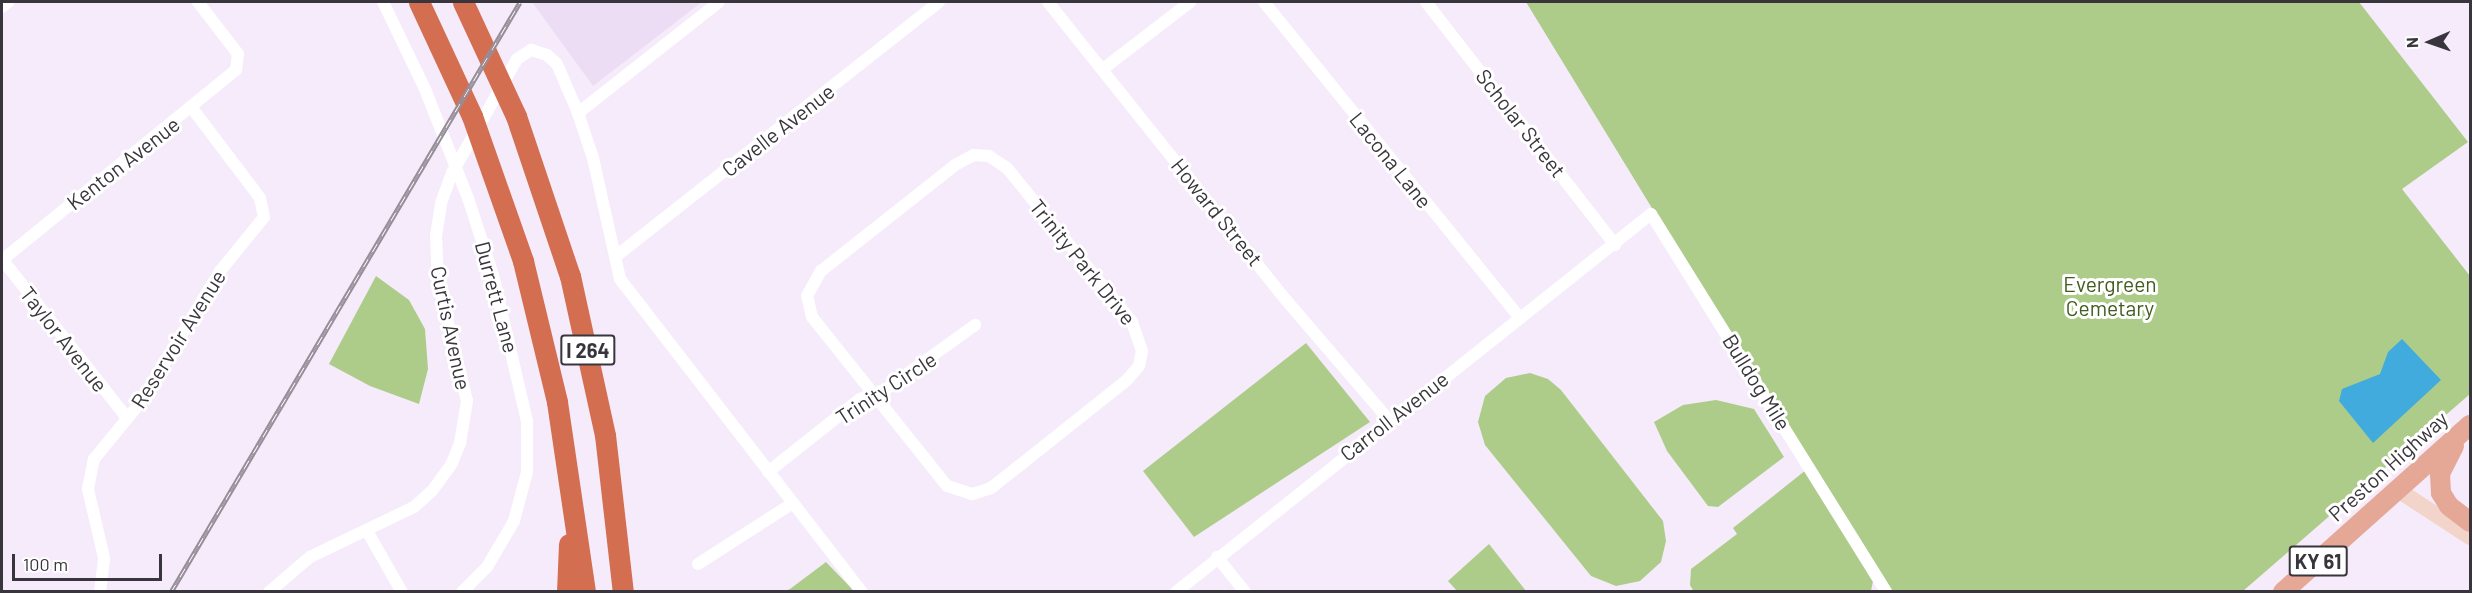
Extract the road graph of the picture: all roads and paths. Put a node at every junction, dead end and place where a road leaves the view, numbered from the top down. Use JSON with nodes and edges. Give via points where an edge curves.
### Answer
{"nodes":[{"id":1,"x":8,"y":2,"type":"edge"},
{"id":2,"x":198,"y":2,"type":"edge"},
{"id":3,"x":383,"y":2,"type":"edge"},
{"id":4,"x":419,"y":2,"type":"edge"},
{"id":5,"x":719,"y":2,"type":"edge"},
{"id":6,"x":939,"y":2,"type":"edge"},
{"id":7,"x":1048,"y":2,"type":"edge"},
{"id":8,"x":1190,"y":2,"type":"edge"},
{"id":9,"x":1264,"y":2,"type":"edge"},
{"id":10,"x":1426,"y":2,"type":"edge"},
{"id":11,"x":2,"y":7,"type":"edge"},
{"id":12,"x":466,"y":8,"type":"edge"},
{"id":13,"x":1103,"y":69,"type":"junction"},
{"id":14,"x":192,"y":108,"type":"junction"},
{"id":15,"x":578,"y":113,"type":"junction"},
{"id":16,"x":1615,"y":245,"type":"junction"},
{"id":17,"x":615,"y":257,"type":"junction"},
{"id":18,"x":2,"y":260,"type":"edge"},
{"id":19,"x":1520,"y":318,"type":"junction"},
{"id":20,"x":975,"y":325,"type":"dead end"},
{"id":21,"x":873,"y":395,"type":"junction"},
{"id":22,"x":127,"y":418,"type":"junction"},
{"id":23,"x":1388,"y":419,"type":"junction"},
{"id":24,"x":2466,"y":429,"type":"edge"},
{"id":25,"x":768,"y":472,"type":"junction"},
{"id":26,"x":2398,"y":490,"type":"junction"},
{"id":27,"x":572,"y":498,"type":"junction"},
{"id":28,"x":793,"y":503,"type":"junction"},
{"id":29,"x":2470,"y":522,"type":"edge"},
{"id":30,"x":367,"y":531,"type":"junction"},
{"id":31,"x":2470,"y":537,"type":"edge"},
{"id":32,"x":1217,"y":557,"type":"junction"},
{"id":33,"x":698,"y":564,"type":"dead end"},
{"id":34,"x":100,"y":591,"type":"edge"},
{"id":35,"x":269,"y":591,"type":"edge"},
{"id":36,"x":402,"y":591,"type":"edge"},
{"id":37,"x":462,"y":591,"type":"edge"},
{"id":38,"x":567,"y":591,"type":"edge"},
{"id":39,"x":585,"y":591,"type":"edge"},
{"id":40,"x":623,"y":591,"type":"edge"},
{"id":41,"x":862,"y":591,"type":"edge"},
{"id":42,"x":1176,"y":591,"type":"edge"},
{"id":43,"x":1245,"y":591,"type":"edge"},
{"id":44,"x":1886,"y":591,"type":"edge"},
{"id":45,"x":2283,"y":591,"type":"edge"}],
"edges":[{"from":1,"to":11,"type":"street"},
{"from":2,"to":14,"type":"street","name":"Kenton Avenue","via":[[234,46],[239,61],[232,75]]},
{"from":3,"to":37,"type":"street","name":"Durrett Lane","via":[[425,89],[468,198],[512,349],[527,421],[529,458],[521,503],[507,537],[487,567]]},
{"from":4,"to":27,"type":"highway","number":"I 264","via":[[490,162],[537,314],[557,402]]},
{"from":5,"to":15,"type":"street"},
{"from":6,"to":17,"type":"street","name":"Cavelle Avenue"},
{"from":7,"to":13,"type":"street","name":"Howard Street"},
{"from":8,"to":13,"type":"street"},
{"from":9,"to":19,"type":"street","name":"Lacona Lane"},
{"from":10,"to":16,"type":"street","name":"Scholar Street"},
{"from":12,"to":40,"type":"highway","number":"I 264","via":[[516,116],[554,223],[584,332],[605,435]]},
{"from":13,"to":23,"type":"street","name":"Howard Street","via":[[1287,300]]},
{"from":14,"to":18,"type":"street","name":"Kenton Avenue"},
{"from":14,"to":22,"type":"street","name":"Reservoir Avenue","via":[[261,198],[264,217],[221,270],[140,404]]},
{"from":15,"to":17,"type":"street"},
{"from":15,"to":30,"type":"street","name":"Curtis Avenue","via":[[553,59],[531,50],[517,59],[452,173],[441,203],[436,236],[438,282],[467,401],[460,443],[446,473],[423,500]]},
{"from":16,"to":19,"type":"street","name":"Carroll Avenue"},
{"from":16,"to":44,"type":"street","name":"Bulldog Mile","via":[[1651,214]]},
{"from":17,"to":25,"type":"street","via":[[620,279]]},
{"from":18,"to":22,"type":"street","name":"Taylor Avenue"},
{"from":19,"to":23,"type":"street","name":"Carroll Avenue"},
{"from":20,"to":21,"type":"street","name":"Trinity Circle","via":[[933,358]]},
{"from":21,"to":21,"type":"street","name":"Trinity Park Drive","via":[[947,486],[960,493],[979,493],[1013,471],[1126,380],[1139,366],[1141,340],[1132,322],[1007,168],[989,156],[974,155],[954,165],[822,271],[810,285],[807,304],[812,317]]},
{"from":21,"to":25,"type":"street","name":"Trinity Circle","via":[[860,399]]},
{"from":22,"to":34,"type":"street","name":"Reservoir Avenue","via":[[102,447],[89,478],[89,498],[104,558]]},
{"from":23,"to":32,"type":"street","name":"Carroll Avenue"},
{"from":24,"to":26,"type":"main road","name":"Preston Highway","number":"KY 61"},
{"from":24,"to":29,"type":"main road","via":[[2443,464],[2439,484],[2449,506]]},
{"from":25,"to":28,"type":"street"},
{"from":26,"to":31,"type":"main road"},
{"from":26,"to":45,"type":"main road","name":"Preston Highway","number":"KY 61"},
{"from":27,"to":38,"type":"highway"},
{"from":27,"to":39,"type":"highway","number":"I 264"},
{"from":28,"to":33,"type":"street"},
{"from":28,"to":41,"type":"street"},
{"from":30,"to":35,"type":"street","name":"Curtis Avenue","via":[[310,557]]},
{"from":30,"to":36,"type":"street"},
{"from":32,"to":42,"type":"street","name":"Carroll Avenue"},
{"from":32,"to":43,"type":"street"}]}
